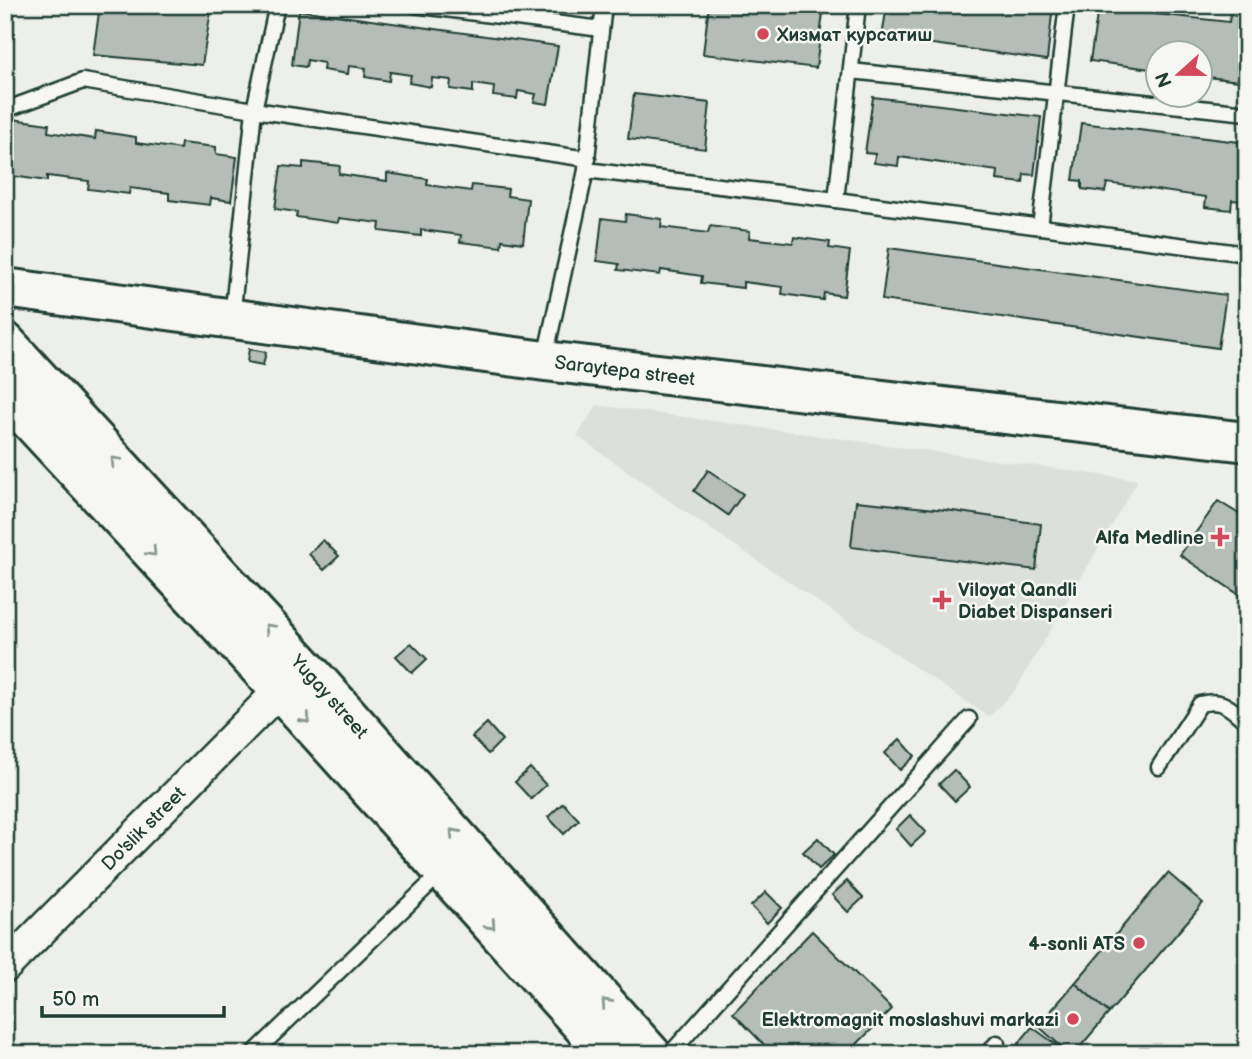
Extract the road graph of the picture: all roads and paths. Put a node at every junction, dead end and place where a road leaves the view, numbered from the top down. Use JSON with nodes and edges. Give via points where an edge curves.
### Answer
{"nodes":[{"id":1,"x":277,"y":5,"type":"edge"},
{"id":2,"x":414,"y":5,"type":"edge"},
{"id":3,"x":604,"y":5,"type":"edge"},
{"id":4,"x":858,"y":5,"type":"edge"},
{"id":5,"x":1068,"y":5,"type":"edge"},
{"id":6,"x":601,"y":29,"type":"junction"},
{"id":7,"x":851,"y":71,"type":"junction"},
{"id":8,"x":1056,"y":93,"type":"junction"},
{"id":9,"x":5,"y":110,"type":"edge"},
{"id":10,"x":254,"y":110,"type":"junction"},
{"id":11,"x":1247,"y":113,"type":"edge"},
{"id":12,"x":587,"y":164,"type":"junction"},
{"id":13,"x":836,"y":200,"type":"junction"},
{"id":14,"x":1040,"y":227,"type":"junction"},
{"id":15,"x":1247,"y":254,"type":"edge"},
{"id":16,"x":5,"y":288,"type":"edge"},
{"id":17,"x":232,"y":320,"type":"junction"},
{"id":18,"x":5,"y":342,"type":"edge"},
{"id":19,"x":545,"y":361,"type":"junction"},
{"id":20,"x":5,"y":394,"type":"edge"},
{"id":21,"x":1247,"y":441,"type":"edge"},
{"id":22,"x":280,"y":690,"type":"junction"},
{"id":23,"x":969,"y":719,"type":"dead end"},
{"id":24,"x":1247,"y":722,"type":"edge"},
{"id":25,"x":1159,"y":767,"type":"dead end"},
{"id":26,"x":443,"y":871,"type":"junction"},
{"id":27,"x":5,"y":967,"type":"edge"},
{"id":28,"x":253,"y":1054,"type":"edge"},
{"id":29,"x":608,"y":1054,"type":"edge"},
{"id":30,"x":651,"y":1054,"type":"edge"},
{"id":31,"x":670,"y":1054,"type":"edge"}],
"edges":[{"from":1,"to":10,"type":"lane"},
{"from":2,"to":6,"type":"lane"},
{"from":3,"to":6,"type":"lane"},
{"from":4,"to":7,"type":"lane"},
{"from":5,"to":8,"type":"lane"},
{"from":6,"to":12,"type":"lane"},
{"from":7,"to":8,"type":"lane"},
{"from":7,"to":13,"type":"lane"},
{"from":8,"to":11,"type":"lane"},
{"from":8,"to":14,"type":"lane"},
{"from":9,"to":10,"type":"lane","via":[[83,81]]},
{"from":10,"to":12,"type":"lane"},
{"from":10,"to":17,"type":"lane"},
{"from":12,"to":13,"type":"lane"},
{"from":12,"to":19,"type":"lane"},
{"from":13,"to":14,"type":"lane"},
{"from":14,"to":15,"type":"lane"},
{"from":16,"to":17,"type":"main road","name":"Saraytepa street"},
{"from":17,"to":19,"type":"main road","name":"Saraytepa street"},
{"from":30,"to":18,"type":"main road","name":"Yugay street","one_way":true,"via":[[314,677]]},
{"from":19,"to":21,"type":"main road","name":"Saraytepa street"},
{"from":20,"to":22,"type":"main road","name":"Yugay street","one_way":true},
{"from":22,"to":26,"type":"main road","name":"Yugay street","one_way":true},
{"from":22,"to":27,"type":"street","name":"Do'slik street"},
{"from":23,"to":31,"type":"lane"},
{"from":24,"to":25,"type":"lane","via":[[1224,705],[1213,701],[1200,704]]},
{"from":26,"to":28,"type":"lane"},
{"from":26,"to":29,"type":"main road","name":"Yugay street","one_way":true}]}
